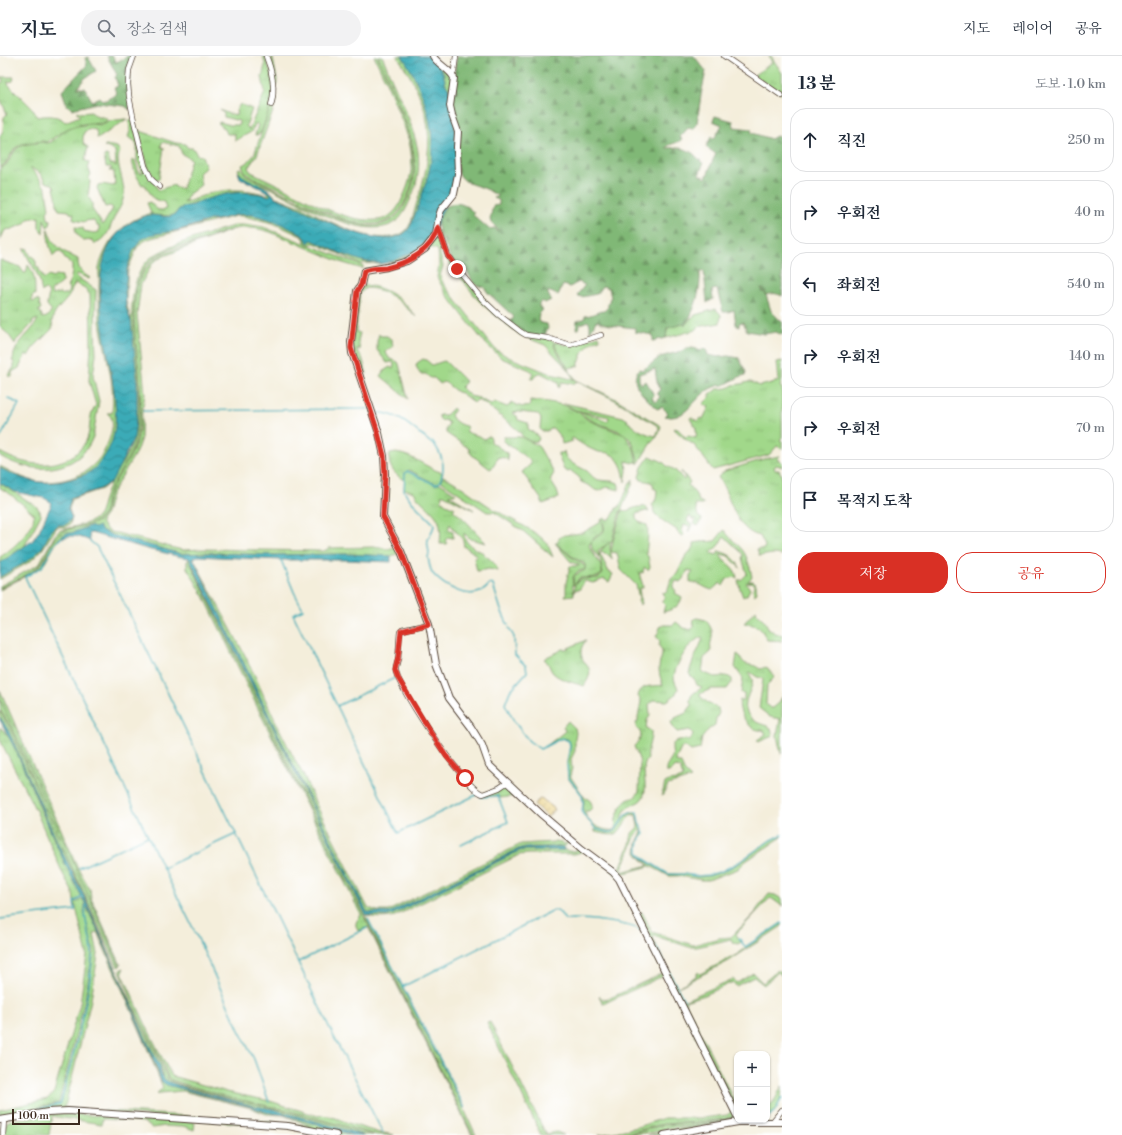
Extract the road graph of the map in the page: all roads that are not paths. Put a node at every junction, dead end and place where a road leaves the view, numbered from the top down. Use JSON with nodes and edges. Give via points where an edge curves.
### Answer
{"nodes":[{"id":1,"x":134,"y":56,"type":"edge"},
{"id":2,"x":266,"y":56,"type":"edge"},
{"id":3,"x":433,"y":56,"type":"edge"},
{"id":4,"x":456,"y":56,"type":"edge"},
{"id":5,"x":724,"y":56,"type":"edge"},
{"id":6,"x":452,"y":74,"type":"junction"},
{"id":7,"x":782,"y":96,"type":"edge"},
{"id":8,"x":271,"y":105,"type":"dead end"},
{"id":9,"x":160,"y":187,"type":"dead end"},
{"id":10,"x":438,"y":227,"type":"junction"},
{"id":11,"x":601,"y":335,"type":"dead end"},
{"id":12,"x":429,"y":624,"type":"junction"},
{"id":13,"x":508,"y":782,"type":"junction"},
{"id":14,"x":782,"y":1110,"type":"edge"},
{"id":15,"x":734,"y":1111,"type":"edge"},
{"id":16,"x":2,"y":1120,"type":"edge"},
{"id":17,"x":734,"y":1120,"type":"edge"},
{"id":18,"x":770,"y":1121,"type":"edge"},
{"id":19,"x":773,"y":1121,"type":"junction"},
{"id":20,"x":782,"y":1122,"type":"edge"},
{"id":21,"x":3,"y":1135,"type":"edge"},
{"id":22,"x":336,"y":1135,"type":"edge"},
{"id":23,"x":664,"y":1135,"type":"edge"}],
"edges":[{"from":1,"to":9,"type":"street","via":[[130,65],[128,84],[134,121],[145,166],[152,180]]},
{"from":2,"to":8,"type":"street","via":[[272,85]]},
{"from":3,"to":6,"type":"street"},
{"from":4,"to":6,"type":"street"},
{"from":5,"to":7,"type":"street"},
{"from":6,"to":10,"type":"street","via":[[454,78],[450,106],[458,132],[458,174],[454,194],[441,210]]},
{"from":10,"to":11,"type":"street","via":[[448,256],[457,269],[482,299],[521,332],[570,345]]},
{"from":10,"to":12,"type":"street","via":[[434,239],[419,254],[398,265],[364,271],[357,291],[351,348],[384,456],[383,517],[401,551]]},
{"from":12,"to":13,"type":"street","via":[[436,664],[449,698],[482,745],[489,765]]},
{"from":12,"to":13,"type":"street","via":[[400,632],[395,670],[398,678],[446,756],[475,789],[483,794]]},
{"from":13,"to":15,"type":"street","via":[[542,815],[619,879]]},
{"from":14,"to":19,"type":"street"},
{"from":16,"to":21,"type":"street"},
{"from":16,"to":22,"type":"street","via":[[68,1111],[288,1126]]},
{"from":17,"to":23,"type":"street"},
{"from":18,"to":19,"type":"street"},
{"from":19,"to":20,"type":"street"}]}
